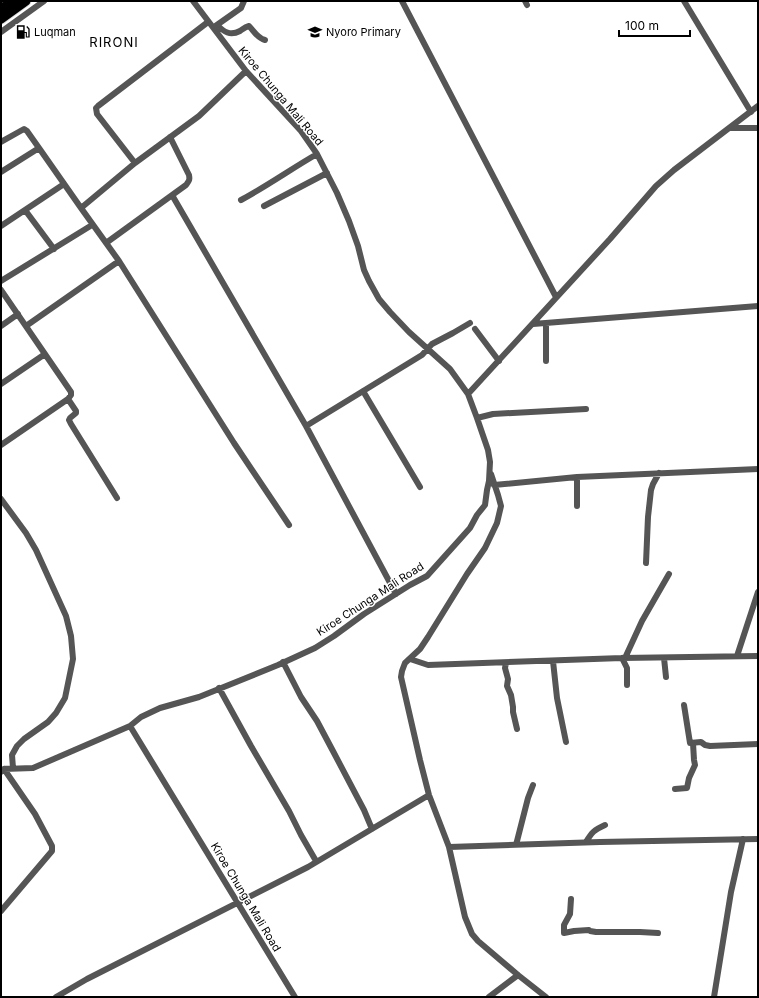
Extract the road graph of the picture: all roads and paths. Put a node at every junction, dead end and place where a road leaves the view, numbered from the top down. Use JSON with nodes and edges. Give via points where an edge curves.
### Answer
{"nodes":[{"id":1,"x":5,"y":1,"type":"edge"},
{"id":2,"x":12,"y":1,"type":"edge"},
{"id":3,"x":26,"y":1,"type":"edge"},
{"id":4,"x":44,"y":1,"type":"edge"},
{"id":5,"x":193,"y":1,"type":"edge"},
{"id":6,"x":244,"y":1,"type":"edge"},
{"id":7,"x":402,"y":1,"type":"edge"},
{"id":8,"x":684,"y":1,"type":"edge"},
{"id":9,"x":1,"y":4,"type":"edge"},
{"id":10,"x":1,"y":9,"type":"edge"},
{"id":11,"x":1,"y":18,"type":"edge"},
{"id":12,"x":208,"y":22,"type":"junction"},
{"id":13,"x":215,"y":26,"type":"junction"},
{"id":14,"x":1,"y":32,"type":"edge"},
{"id":15,"x":265,"y":40,"type":"dead end"},
{"id":16,"x":246,"y":71,"type":"junction"},
{"id":17,"x":758,"y":106,"type":"edge"},
{"id":18,"x":751,"y":112,"type":"junction"},
{"id":19,"x":729,"y":128,"type":"junction"},
{"id":20,"x":758,"y":128,"type":"edge"},
{"id":21,"x":170,"y":136,"type":"junction"},
{"id":22,"x":1,"y":142,"type":"edge"},
{"id":23,"x":39,"y":148,"type":"junction"},
{"id":24,"x":317,"y":154,"type":"junction"},
{"id":25,"x":135,"y":163,"type":"junction"},
{"id":26,"x":1,"y":172,"type":"edge"},
{"id":27,"x":327,"y":173,"type":"junction"},
{"id":28,"x":64,"y":184,"type":"junction"},
{"id":29,"x":172,"y":195,"type":"junction"},
{"id":30,"x":241,"y":200,"type":"dead end"},
{"id":31,"x":264,"y":206,"type":"dead end"},
{"id":32,"x":81,"y":208,"type":"junction"},
{"id":33,"x":25,"y":210,"type":"junction"},
{"id":34,"x":92,"y":225,"type":"junction"},
{"id":35,"x":1,"y":226,"type":"edge"},
{"id":36,"x":106,"y":243,"type":"junction"},
{"id":37,"x":54,"y":249,"type":"junction"},
{"id":38,"x":119,"y":261,"type":"junction"},
{"id":39,"x":1,"y":281,"type":"edge"},
{"id":40,"x":1,"y":290,"type":"edge"},
{"id":41,"x":556,"y":297,"type":"junction"},
{"id":42,"x":758,"y":306,"type":"edge"},
{"id":43,"x":18,"y":314,"type":"junction"},
{"id":44,"x":470,"y":323,"type":"dead end"},
{"id":45,"x":546,"y":323,"type":"junction"},
{"id":46,"x":533,"y":324,"type":"junction"},
{"id":47,"x":1,"y":326,"type":"edge"},
{"id":48,"x":26,"y":326,"type":"junction"},
{"id":49,"x":475,"y":329,"type":"dead end"},
{"id":50,"x":429,"y":349,"type":"junction"},
{"id":51,"x":45,"y":354,"type":"junction"},
{"id":52,"x":498,"y":361,"type":"junction"},
{"id":53,"x":546,"y":361,"type":"dead end"},
{"id":54,"x":1,"y":384,"type":"edge"},
{"id":55,"x":363,"y":391,"type":"junction"},
{"id":56,"x":468,"y":394,"type":"junction"},
{"id":57,"x":68,"y":399,"type":"junction"},
{"id":58,"x":586,"y":409,"type":"dead end"},
{"id":59,"x":477,"y":418,"type":"junction"},
{"id":60,"x":306,"y":426,"type":"junction"},
{"id":61,"x":1,"y":444,"type":"edge"},
{"id":62,"x":490,"y":469,"type":"junction"},
{"id":63,"x":758,"y":469,"type":"edge"},
{"id":64,"x":659,"y":473,"type":"junction"},
{"id":65,"x":577,"y":477,"type":"junction"},
{"id":66,"x":494,"y":485,"type":"junction"},
{"id":67,"x":420,"y":487,"type":"dead end"},
{"id":68,"x":117,"y":498,"type":"dead end"},
{"id":69,"x":1,"y":499,"type":"edge"},
{"id":70,"x":577,"y":506,"type":"dead end"},
{"id":71,"x":289,"y":525,"type":"dead end"},
{"id":72,"x":646,"y":563,"type":"dead end"},
{"id":73,"x":670,"y":574,"type":"dead end"},
{"id":74,"x":758,"y":592,"type":"edge"},
{"id":75,"x":396,"y":594,"type":"junction"},
{"id":76,"x":737,"y":656,"type":"junction"},
{"id":77,"x":758,"y":656,"type":"edge"},
{"id":78,"x":624,"y":658,"type":"junction"},
{"id":79,"x":664,"y":658,"type":"junction"},
{"id":80,"x":410,"y":659,"type":"junction"},
{"id":81,"x":553,"y":661,"type":"junction"},
{"id":82,"x":283,"y":662,"type":"junction"},
{"id":83,"x":506,"y":663,"type":"junction"},
{"id":84,"x":666,"y":677,"type":"dead end"},
{"id":85,"x":627,"y":685,"type":"dead end"},
{"id":86,"x":219,"y":688,"type":"junction"},
{"id":87,"x":684,"y":705,"type":"dead end"},
{"id":88,"x":130,"y":726,"type":"junction"},
{"id":89,"x":517,"y":729,"type":"dead end"},
{"id":90,"x":566,"y":742,"type":"dead end"},
{"id":91,"x":693,"y":743,"type":"junction"},
{"id":92,"x":758,"y":744,"type":"edge"},
{"id":93,"x":3,"y":771,"type":"edge"},
{"id":94,"x":533,"y":785,"type":"dead end"},
{"id":95,"x":675,"y":789,"type":"dead end"},
{"id":96,"x":430,"y":795,"type":"junction"},
{"id":97,"x":605,"y":825,"type":"dead end"},
{"id":98,"x":372,"y":829,"type":"junction"},
{"id":99,"x":743,"y":839,"type":"junction"},
{"id":100,"x":758,"y":839,"type":"edge"},
{"id":101,"x":586,"y":842,"type":"junction"},
{"id":102,"x":516,"y":845,"type":"junction"},
{"id":103,"x":449,"y":847,"type":"junction"},
{"id":104,"x":313,"y":864,"type":"junction"},
{"id":105,"x":571,"y":899,"type":"dead end"},
{"id":106,"x":238,"y":902,"type":"junction"},
{"id":107,"x":1,"y":911,"type":"edge"},
{"id":108,"x":658,"y":933,"type":"dead end"},
{"id":109,"x":518,"y":975,"type":"junction"},
{"id":110,"x":56,"y":997,"type":"edge"},
{"id":111,"x":295,"y":997,"type":"edge"},
{"id":112,"x":489,"y":997,"type":"edge"},
{"id":113,"x":546,"y":997,"type":"edge"},
{"id":114,"x":714,"y":997,"type":"edge"}],
"edges":[{"from":1,"to":9,"type":"street"},
{"from":2,"to":10,"type":"highway"},
{"from":3,"to":11,"type":"highway"},
{"from":4,"to":14,"type":"street"},
{"from":5,"to":12,"type":"street","name":"Kiroe Chunga Mali Road"},
{"from":6,"to":13,"type":"street","via":[[241,8]]},
{"from":7,"to":41,"type":"street"},
{"from":8,"to":18,"type":"street"},
{"from":12,"to":13,"type":"street","name":"Kiroe Chunga Mali Road"},
{"from":12,"to":25,"type":"street","via":[[96,108],[97,114]]},
{"from":13,"to":15,"type":"street","via":[[228,33],[235,33],[249,26],[257,36]]},
{"from":13,"to":16,"type":"street","name":"Kiroe Chunga Mali Road"},
{"from":16,"to":21,"type":"street","via":[[200,116]]},
{"from":16,"to":24,"type":"street","name":"Kiroe Chunga Mali Road","via":[[301,131]]},
{"from":17,"to":18,"type":"street"},
{"from":18,"to":19,"type":"street"},
{"from":19,"to":20,"type":"street"},
{"from":19,"to":41,"type":"street","via":[[656,186]]},
{"from":21,"to":25,"type":"street"},
{"from":21,"to":29,"type":"street","via":[[190,179]]},
{"from":22,"to":23,"type":"street","via":[[24,129]]},
{"from":23,"to":26,"type":"street"},
{"from":23,"to":28,"type":"street"},
{"from":24,"to":27,"type":"street","name":"Kiroe Chunga Mali Road"},
{"from":24,"to":30,"type":"street"},
{"from":25,"to":32,"type":"street"},
{"from":27,"to":31,"type":"street"},
{"from":27,"to":50,"type":"street","name":"Kiroe Chunga Mali Road","via":[[349,221],[364,270],[379,299],[409,332]]},
{"from":28,"to":32,"type":"street"},
{"from":28,"to":33,"type":"street"},
{"from":29,"to":36,"type":"street"},
{"from":29,"to":60,"type":"street"},
{"from":32,"to":34,"type":"street"},
{"from":33,"to":35,"type":"street"},
{"from":33,"to":37,"type":"street"},
{"from":34,"to":36,"type":"street"},
{"from":34,"to":37,"type":"street"},
{"from":36,"to":38,"type":"street"},
{"from":37,"to":39,"type":"street"},
{"from":38,"to":48,"type":"street"},
{"from":38,"to":71,"type":"street"},
{"from":40,"to":43,"type":"street"},
{"from":41,"to":46,"type":"street"},
{"from":42,"to":45,"type":"street"},
{"from":43,"to":47,"type":"street"},
{"from":43,"to":48,"type":"street"},
{"from":44,"to":50,"type":"street","via":[[432,344]]},
{"from":45,"to":46,"type":"street"},
{"from":45,"to":53,"type":"street"},
{"from":46,"to":52,"type":"street"},
{"from":48,"to":51,"type":"street"},
{"from":49,"to":52,"type":"street"},
{"from":50,"to":55,"type":"street"},
{"from":50,"to":56,"type":"street","name":"Kiroe Chunga Mali Road","via":[[450,369]]},
{"from":51,"to":54,"type":"street"},
{"from":51,"to":57,"type":"street","via":[[71,392]]},
{"from":52,"to":56,"type":"street"},
{"from":55,"to":60,"type":"street"},
{"from":55,"to":67,"type":"street"},
{"from":56,"to":59,"type":"street","name":"Kiroe Chunga Mali Road"},
{"from":57,"to":61,"type":"street"},
{"from":57,"to":68,"type":"street","via":[[76,411],[69,420]]},
{"from":58,"to":59,"type":"street","via":[[493,414]]},
{"from":59,"to":62,"type":"street","name":"Kiroe Chunga Mali Road","via":[[488,450]]},
{"from":60,"to":75,"type":"street"},
{"from":62,"to":66,"type":"street"},
{"from":62,"to":75,"type":"street","name":"Kiroe Chunga Mali Road","via":[[485,505],[470,528],[427,576]]},
{"from":63,"to":64,"type":"street"},
{"from":64,"to":65,"type":"street"},
{"from":64,"to":72,"type":"street","via":[[650,496]]},
{"from":65,"to":66,"type":"street"},
{"from":65,"to":70,"type":"street"},
{"from":66,"to":80,"type":"street","via":[[501,506],[498,523],[485,548],[428,637]]},
{"from":69,"to":93,"type":"street","via":[[26,533],[66,616],[72,636],[74,659],[65,698],[56,713],[16,746],[12,755],[13,768]]},
{"from":73,"to":78,"type":"street"},
{"from":74,"to":76,"type":"street"},
{"from":75,"to":82,"type":"street","name":"Kiroe Chunga Mali Road","via":[[315,648]]},
{"from":76,"to":77,"type":"street"},
{"from":76,"to":79,"type":"street"},
{"from":78,"to":79,"type":"street"},
{"from":78,"to":81,"type":"street"},
{"from":78,"to":85,"type":"street"},
{"from":79,"to":84,"type":"street"},
{"from":80,"to":83,"type":"street","via":[[428,665]]},
{"from":80,"to":96,"type":"street","via":[[405,663],[401,677]]},
{"from":81,"to":83,"type":"street"},
{"from":81,"to":90,"type":"street"},
{"from":82,"to":86,"type":"street","name":"Kiroe Chunga Mali Road"},
{"from":82,"to":98,"type":"street","via":[[317,721]]},
{"from":83,"to":89,"type":"street","via":[[507,686]]},
{"from":86,"to":88,"type":"street","name":"Kiroe Chunga Mali Road","via":[[199,697],[160,708],[141,717]]},
{"from":86,"to":104,"type":"street","via":[[316,861]]},
{"from":87,"to":91,"type":"street","via":[[690,743]]},
{"from":88,"to":93,"type":"street","name":"Kiroe Chunga Mali Road","via":[[33,768]]},
{"from":88,"to":106,"type":"street","name":"Kiroe Chunga Mali Road"},
{"from":91,"to":92,"type":"street","via":[[700,742],[710,746]]},
{"from":91,"to":95,"type":"street","via":[[695,765],[687,788]]},
{"from":93,"to":107,"type":"street","via":[[35,814],[52,846],[52,851]]},
{"from":94,"to":102,"type":"street"},
{"from":96,"to":98,"type":"street"},
{"from":96,"to":103,"type":"street"},
{"from":97,"to":101,"type":"street","via":[[595,829]]},
{"from":98,"to":104,"type":"street"},
{"from":99,"to":100,"type":"street"},
{"from":99,"to":101,"type":"street"},
{"from":99,"to":114,"type":"street","via":[[731,892]]},
{"from":101,"to":102,"type":"street"},
{"from":102,"to":103,"type":"street"},
{"from":103,"to":109,"type":"street","via":[[465,917],[472,934]]},
{"from":104,"to":106,"type":"street"},
{"from":105,"to":108,"type":"street","via":[[570,914],[564,925],[564,933],[589,930]]},
{"from":106,"to":110,"type":"street"},
{"from":106,"to":111,"type":"street","name":"Kiroe Chunga Mali Road"},
{"from":109,"to":112,"type":"street"},
{"from":109,"to":113,"type":"street"}]}
